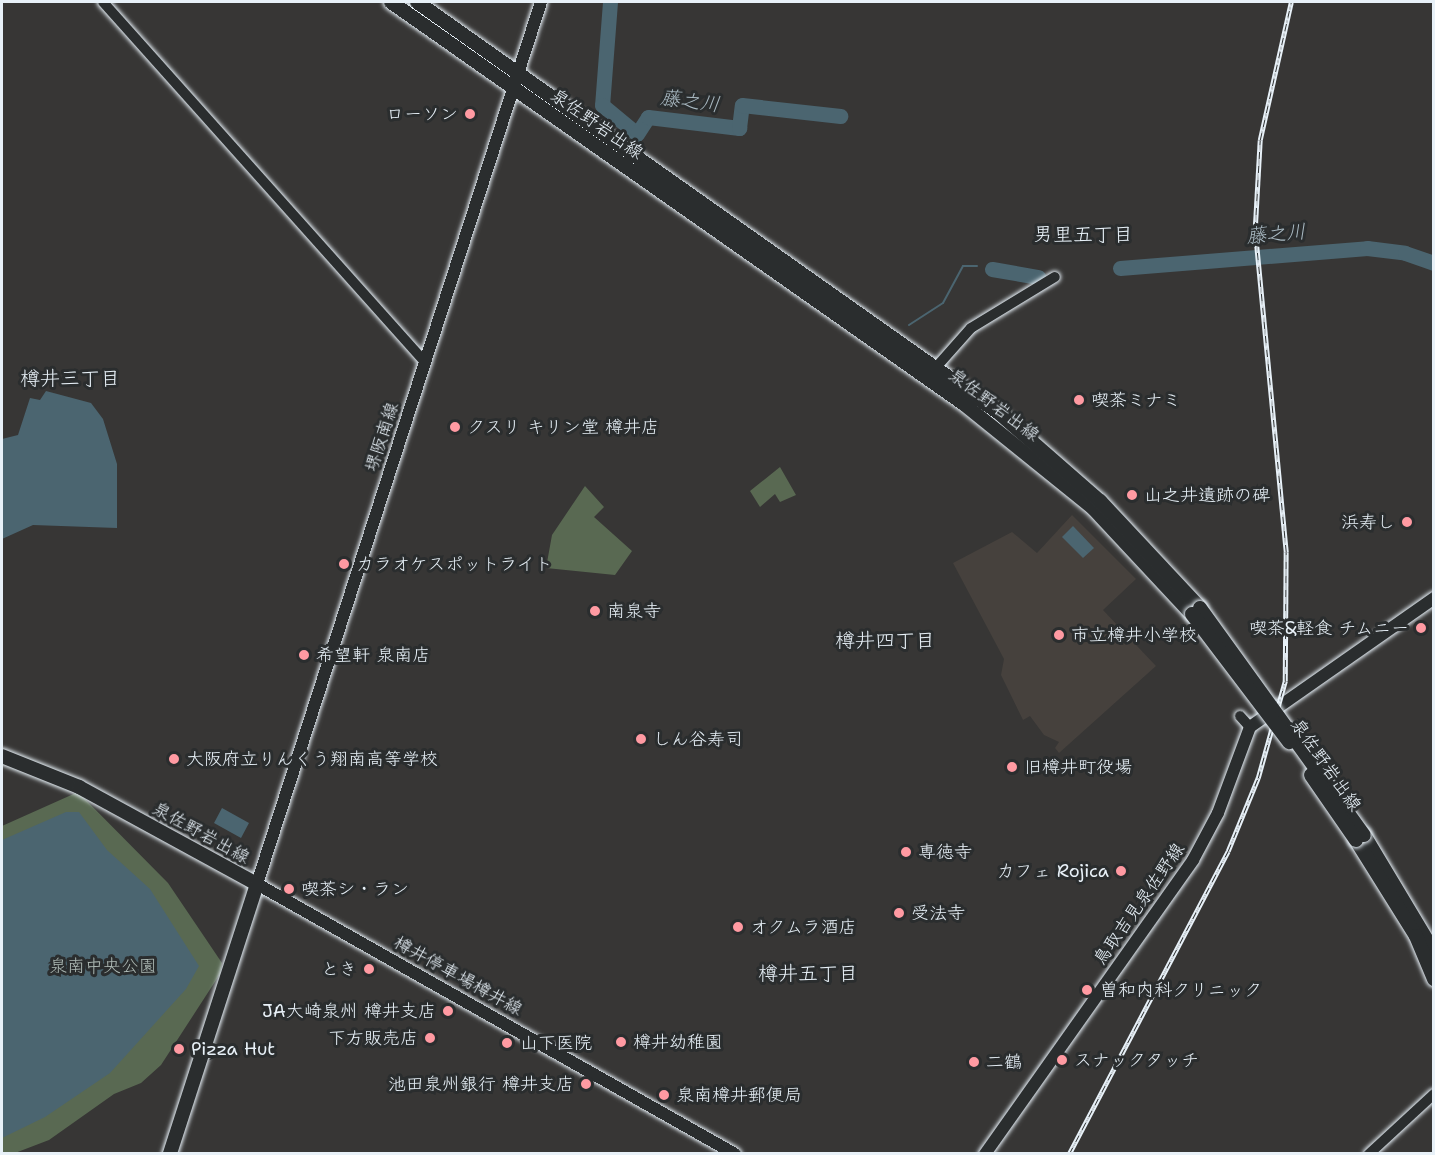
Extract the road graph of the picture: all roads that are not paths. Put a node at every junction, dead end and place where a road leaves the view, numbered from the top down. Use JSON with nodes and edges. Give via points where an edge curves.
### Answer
{"nodes":[{"id":1,"x":104,"y":2,"type":"edge"},
{"id":2,"x":391,"y":2,"type":"edge"},
{"id":3,"x":417,"y":2,"type":"edge"},
{"id":4,"x":541,"y":2,"type":"edge"},
{"id":5,"x":518,"y":72,"type":"junction"},
{"id":6,"x":514,"y":88,"type":"junction"},
{"id":7,"x":1055,"y":277,"type":"dead end"},
{"id":8,"x":425,"y":362,"type":"junction"},
{"id":9,"x":932,"y":371,"type":"junction"},
{"id":10,"x":1434,"y":598,"type":"edge"},
{"id":11,"x":1240,"y":716,"type":"dead end"},
{"id":12,"x":1250,"y":727,"type":"junction"},
{"id":13,"x":2,"y":756,"type":"edge"},
{"id":14,"x":1360,"y":837,"type":"junction"},
{"id":15,"x":257,"y":884,"type":"junction"},
{"id":16,"x":1434,"y":952,"type":"edge"},
{"id":17,"x":1434,"y":979,"type":"edge"},
{"id":18,"x":1434,"y":1094,"type":"edge"},
{"id":19,"x":170,"y":1154,"type":"edge"},
{"id":20,"x":735,"y":1154,"type":"edge"},
{"id":21,"x":985,"y":1154,"type":"edge"},
{"id":22,"x":1369,"y":1154,"type":"edge"}],
"edges":[{"from":1,"to":8,"type":"street"},
{"from":2,"to":6,"type":"main road","name":"泉佐野岩出線"},
{"from":3,"to":5,"type":"main road","name":"泉佐野岩出線"},
{"from":4,"to":5,"type":"main road","name":"堺阪南線"},
{"from":5,"to":6,"type":"main road","name":"堺阪南線"},
{"from":5,"to":9,"type":"main road","name":"泉佐野岩出線"},
{"from":6,"to":8,"type":"main road","name":"堺阪南線"},
{"from":6,"to":9,"type":"main road","name":"泉佐野岩出線"},
{"from":7,"to":9,"type":"street","via":[[971,328]]},
{"from":8,"to":15,"type":"main road","name":"堺阪南線"},
{"from":9,"to":14,"type":"main road","name":"泉佐野岩出線","bridge":true,"via":[[1093,508],[1196,611]]},
{"from":10,"to":12,"type":"main road"},
{"from":11,"to":12,"type":"street"},
{"from":12,"to":21,"type":"main road","name":"鳥取吉見泉佐野線","via":[[1218,813],[1176,888]]},
{"from":13,"to":15,"type":"main road","name":"泉佐野岩出線","via":[[79,787]]},
{"from":14,"to":16,"type":"main road","name":"泉佐野岩出線"},
{"from":14,"to":17,"type":"main road","name":"泉佐野岩出線","via":[[1416,936]]},
{"from":15,"to":19,"type":"main road","name":"泉佐野岩出線"},
{"from":15,"to":20,"type":"main road","name":"樽井停車場樽井線"},
{"from":18,"to":22,"type":"street"}]}
